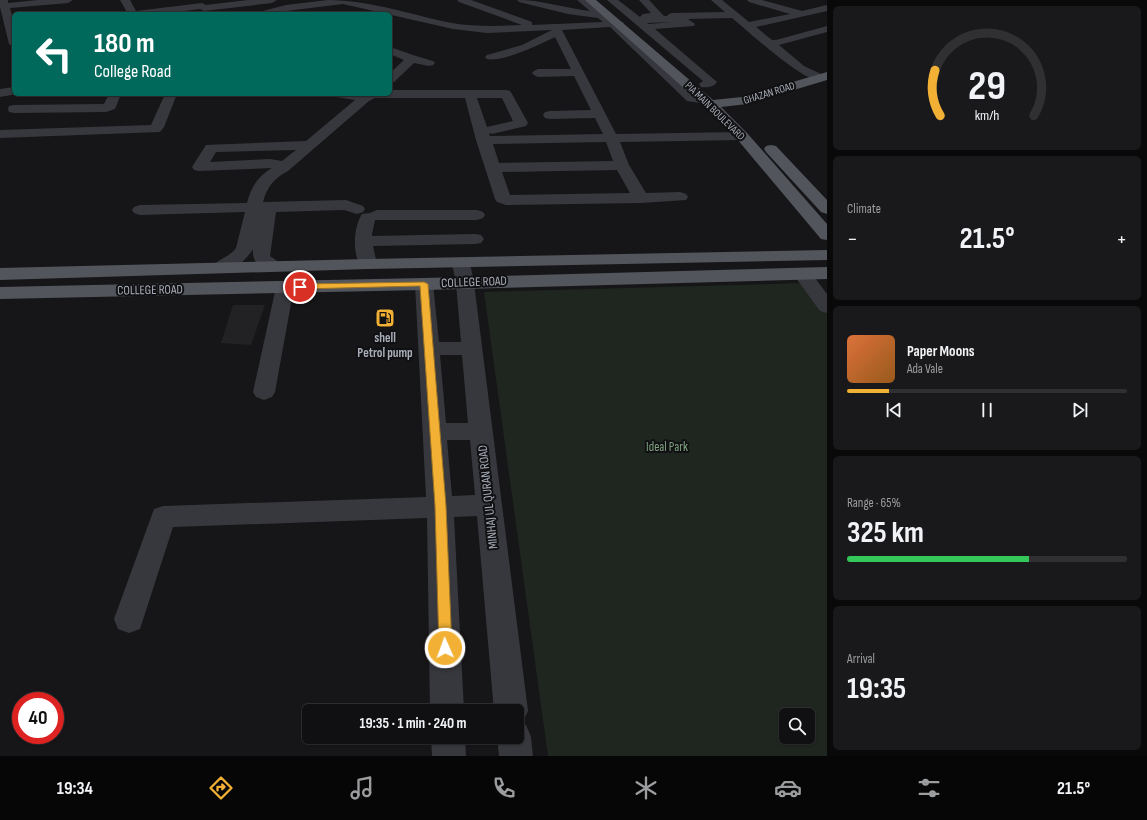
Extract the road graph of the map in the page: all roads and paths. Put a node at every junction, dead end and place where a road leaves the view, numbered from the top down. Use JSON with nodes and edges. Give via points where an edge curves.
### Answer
{"nodes":[{"id":1,"x":68,"y":0,"type":"edge"},
{"id":2,"x":272,"y":0,"type":"edge"},
{"id":3,"x":341,"y":0,"type":"edge"},
{"id":4,"x":378,"y":0,"type":"edge"},
{"id":5,"x":462,"y":0,"type":"edge"},
{"id":6,"x":522,"y":0,"type":"edge"},
{"id":7,"x":582,"y":0,"type":"edge"},
{"id":8,"x":590,"y":0,"type":"edge"},
{"id":9,"x":605,"y":0,"type":"edge"},
{"id":10,"x":612,"y":0,"type":"edge"},
{"id":11,"x":644,"y":0,"type":"edge"},
{"id":12,"x":716,"y":0,"type":"edge"},
{"id":13,"x":752,"y":0,"type":"edge"},
{"id":14,"x":128,"y":1,"type":"edge"},
{"id":15,"x":361,"y":2,"type":"edge"},
{"id":16,"x":808,"y":2,"type":"dead end"},
{"id":17,"x":3,"y":3,"type":"edge"},
{"id":18,"x":202,"y":5,"type":"edge"},
{"id":19,"x":827,"y":7,"type":"edge"},
{"id":20,"x":286,"y":8,"type":"junction"},
{"id":21,"x":133,"y":12,"type":"edge"},
{"id":22,"x":151,"y":12,"type":"edge"},
{"id":23,"x":256,"y":12,"type":"edge"},
{"id":24,"x":270,"y":12,"type":"edge"},
{"id":25,"x":801,"y":14,"type":"junction"},
{"id":26,"x":734,"y":15,"type":"junction"},
{"id":27,"x":659,"y":16,"type":"junction"},
{"id":28,"x":620,"y":19,"type":"junction"},
{"id":29,"x":748,"y":25,"type":"junction"},
{"id":30,"x":646,"y":27,"type":"junction"},
{"id":31,"x":532,"y":28,"type":"junction"},
{"id":32,"x":473,"y":29,"type":"junction"},
{"id":33,"x":827,"y":29,"type":"edge"},
{"id":34,"x":556,"y":30,"type":"junction"},
{"id":35,"x":12,"y":36,"type":"edge"},
{"id":36,"x":455,"y":36,"type":"dead end"},
{"id":37,"x":769,"y":43,"type":"junction"},
{"id":38,"x":422,"y":49,"type":"dead end"},
{"id":39,"x":392,"y":51,"type":"edge"},
{"id":40,"x":408,"y":57,"type":"junction"},
{"id":41,"x":491,"y":57,"type":"dead end"},
{"id":42,"x":429,"y":63,"type":"dead end"},
{"id":43,"x":577,"y":72,"type":"junction"},
{"id":44,"x":538,"y":73,"type":"dead end"},
{"id":45,"x":392,"y":77,"type":"edge"},
{"id":46,"x":824,"y":80,"type":"edge"},
{"id":47,"x":705,"y":84,"type":"junction"},
{"id":48,"x":12,"y":91,"type":"edge"},
{"id":49,"x":0,"y":93,"type":"edge"},
{"id":50,"x":470,"y":95,"type":"junction"},
{"id":51,"x":18,"y":96,"type":"edge"},
{"id":52,"x":97,"y":96,"type":"edge"},
{"id":53,"x":114,"y":96,"type":"edge"},
{"id":54,"x":170,"y":96,"type":"edge"},
{"id":55,"x":371,"y":96,"type":"edge"},
{"id":56,"x":392,"y":96,"type":"edge"},
{"id":57,"x":720,"y":106,"type":"junction"},
{"id":58,"x":94,"y":108,"type":"junction"},
{"id":59,"x":10,"y":114,"type":"junction"},
{"id":60,"x":599,"y":114,"type":"junction"},
{"id":61,"x":550,"y":115,"type":"dead end"},
{"id":62,"x":747,"y":132,"type":"junction"},
{"id":63,"x":0,"y":133,"type":"edge"},
{"id":64,"x":482,"y":136,"type":"junction"},
{"id":65,"x":611,"y":138,"type":"junction"},
{"id":66,"x":762,"y":139,"type":"dead end"},
{"id":67,"x":309,"y":145,"type":"junction"},
{"id":68,"x":622,"y":165,"type":"junction"},
{"id":69,"x":284,"y":167,"type":"junction"},
{"id":70,"x":494,"y":168,"type":"junction"},
{"id":71,"x":680,"y":197,"type":"dead end"},
{"id":72,"x":641,"y":198,"type":"junction"},
{"id":73,"x":825,"y":203,"type":"edge"},
{"id":74,"x":261,"y":206,"type":"junction"},
{"id":75,"x":140,"y":210,"type":"dead end"},
{"id":76,"x":368,"y":214,"type":"junction"},
{"id":77,"x":477,"y":214,"type":"dead end"},
{"id":78,"x":827,"y":236,"type":"edge"},
{"id":79,"x":476,"y":239,"type":"dead end"},
{"id":80,"x":365,"y":241,"type":"junction"},
{"id":81,"x":827,"y":255,"type":"edge"},
{"id":82,"x":368,"y":264,"type":"junction"},
{"id":83,"x":274,"y":267,"type":"junction"},
{"id":84,"x":220,"y":268,"type":"junction"},
{"id":85,"x":463,"y":273,"type":"junction"},
{"id":86,"x":827,"y":273,"type":"edge"},
{"id":87,"x":0,"y":274,"type":"edge"},
{"id":88,"x":802,"y":274,"type":"junction"},
{"id":89,"x":424,"y":284,"type":"junction"},
{"id":90,"x":285,"y":287,"type":"junction"},
{"id":91,"x":0,"y":293,"type":"edge"},
{"id":92,"x":827,"y":307,"type":"edge"},
{"id":93,"x":430,"y":348,"type":"junction"},
{"id":94,"x":471,"y":349,"type":"junction"},
{"id":95,"x":264,"y":392,"type":"dead end"},
{"id":96,"x":481,"y":431,"type":"junction"},
{"id":97,"x":434,"y":432,"type":"junction"},
{"id":98,"x":488,"y":505,"type":"junction"},
{"id":99,"x":440,"y":506,"type":"junction"},
{"id":100,"x":129,"y":619,"type":"dead end"},
{"id":101,"x":447,"y":704,"type":"edge"},
{"id":102,"x":510,"y":704,"type":"edge"},
{"id":103,"x":448,"y":744,"type":"edge"},
{"id":104,"x":515,"y":744,"type":"edge"},
{"id":105,"x":449,"y":756,"type":"edge"},
{"id":106,"x":516,"y":756,"type":"edge"}],
"edges":[{"from":1,"to":17,"type":"street"},
{"from":2,"to":18,"type":"street"},
{"from":3,"to":15,"type":"street"},
{"from":3,"to":20,"type":"street"},
{"from":4,"to":15,"type":"street"},
{"from":5,"to":31,"type":"street","via":[[528,24]]},
{"from":6,"to":28,"type":"street"},
{"from":7,"to":28,"type":"street"},
{"from":8,"to":28,"type":"main road","name":"PIA MAIN BOULEVARD"},
{"from":9,"to":28,"type":"main road","name":"PIA MAIN BOULEVARD"},
{"from":10,"to":28,"type":"street"},
{"from":11,"to":27,"type":"street"},
{"from":12,"to":26,"type":"street"},
{"from":13,"to":25,"type":"street"},
{"from":14,"to":21,"type":"street"},
{"from":15,"to":32,"type":"street"},
{"from":16,"to":19,"type":"street"},
{"from":17,"to":35,"type":"street"},
{"from":18,"to":22,"type":"street"},
{"from":19,"to":25,"type":"street"},
{"from":20,"to":23,"type":"street"},
{"from":20,"to":24,"type":"street"},
{"from":25,"to":29,"type":"street"},
{"from":26,"to":27,"type":"street"},
{"from":26,"to":29,"type":"street"},
{"from":27,"to":28,"type":"street"},
{"from":28,"to":30,"type":"street"},
{"from":28,"to":30,"type":"street","via":[[681,19],[690,24]]},
{"from":28,"to":34,"type":"street"},
{"from":28,"to":47,"type":"main road","name":"PIA MAIN BOULEVARD","via":[[655,43]]},
{"from":28,"to":57,"type":"street","via":[[691,98]]},
{"from":29,"to":37,"type":"street"},
{"from":30,"to":47,"type":"street","via":[[711,82]]},
{"from":31,"to":32,"type":"street"},
{"from":31,"to":34,"type":"street"},
{"from":32,"to":36,"type":"street"},
{"from":33,"to":37,"type":"street"},
{"from":34,"to":41,"type":"street","via":[[514,55]]},
{"from":34,"to":43,"type":"street"},
{"from":37,"to":46,"type":"street","via":[[800,68]]},
{"from":38,"to":40,"type":"street"},
{"from":39,"to":40,"type":"street"},
{"from":40,"to":42,"type":"street"},
{"from":40,"to":45,"type":"street"},
{"from":43,"to":44,"type":"street"},
{"from":43,"to":60,"type":"street"},
{"from":46,"to":57,"type":"main road","name":"GHAZAN ROAD","via":[[752,109]]},
{"from":47,"to":57,"type":"main road","name":"PIA MAIN BOULEVARD"},
{"from":48,"to":49,"type":"street"},
{"from":50,"to":56,"type":"street"},
{"from":50,"to":64,"type":"street"},
{"from":50,"to":64,"type":"street","via":[[506,94],[521,123]]},
{"from":51,"to":59,"type":"street"},
{"from":52,"to":58,"type":"street"},
{"from":53,"to":58,"type":"street","via":[[108,107]]},
{"from":54,"to":63,"type":"street","via":[[155,128]]},
{"from":55,"to":67,"type":"street"},
{"from":57,"to":62,"type":"main road","name":"PIA MAIN BOULEVARD"},
{"from":58,"to":59,"type":"street"},
{"from":59,"to":63,"type":"street"},
{"from":60,"to":61,"type":"street"},
{"from":60,"to":65,"type":"street"},
{"from":62,"to":65,"type":"street"},
{"from":62,"to":78,"type":"main road","name":"PIA MAIN BOULEVARD"},
{"from":64,"to":65,"type":"street"},
{"from":64,"to":70,"type":"street"},
{"from":65,"to":68,"type":"street"},
{"from":66,"to":73,"type":"main road","name":"PIA MAIN BOULEVARD"},
{"from":67,"to":69,"type":"street"},
{"from":67,"to":69,"type":"street","via":[[211,148],[198,167],[270,163]]},
{"from":68,"to":70,"type":"street"},
{"from":68,"to":72,"type":"street"},
{"from":69,"to":74,"type":"street"},
{"from":70,"to":72,"type":"street","via":[[503,199],[506,200]]},
{"from":71,"to":72,"type":"street"},
{"from":74,"to":75,"type":"street"},
{"from":74,"to":76,"type":"street","via":[[346,204]]},
{"from":74,"to":83,"type":"street","via":[[261,256]]},
{"from":74,"to":84,"type":"street","via":[[243,252]]},
{"from":76,"to":77,"type":"street"},
{"from":76,"to":80,"type":"street","via":[[364,223]]},
{"from":79,"to":80,"type":"street"},
{"from":80,"to":82,"type":"street"},
{"from":81,"to":85,"type":"main road","name":"COLLEGE ROAD"},
{"from":82,"to":83,"type":"main road","name":"COLLEGE ROAD"},
{"from":82,"to":85,"type":"main road","name":"COLLEGE ROAD"},
{"from":83,"to":84,"type":"main road","name":"COLLEGE ROAD"},
{"from":84,"to":87,"type":"main road","name":"COLLEGE ROAD"},
{"from":85,"to":88,"type":"main road","name":"COLLEGE ROAD"},
{"from":85,"to":89,"type":"main road","name":"COLLEGE ROAD"},
{"from":85,"to":94,"type":"street","name":"MINHAJ UL QURAN ROAD"},
{"from":86,"to":88,"type":"main road","name":"COLLEGE ROAD"},
{"from":88,"to":92,"type":"street"},
{"from":89,"to":90,"type":"main road","name":"COLLEGE ROAD"},
{"from":89,"to":93,"type":"street"},
{"from":90,"to":91,"type":"main road","name":"COLLEGE ROAD"},
{"from":90,"to":95,"type":"street"},
{"from":93,"to":94,"type":"street"},
{"from":93,"to":97,"type":"street"},
{"from":94,"to":96,"type":"street","name":"MINHAJ UL QURAN ROAD"},
{"from":96,"to":97,"type":"street"},
{"from":96,"to":98,"type":"street","name":"MINHAJ UL QURAN ROAD"},
{"from":97,"to":99,"type":"street"},
{"from":98,"to":99,"type":"street"},
{"from":98,"to":102,"type":"street","name":"MINHAJ UL QURAN ROAD"},
{"from":99,"to":100,"type":"street","via":[[163,517]]},
{"from":99,"to":101,"type":"street"},
{"from":103,"to":105,"type":"street"},
{"from":104,"to":106,"type":"street"}]}
